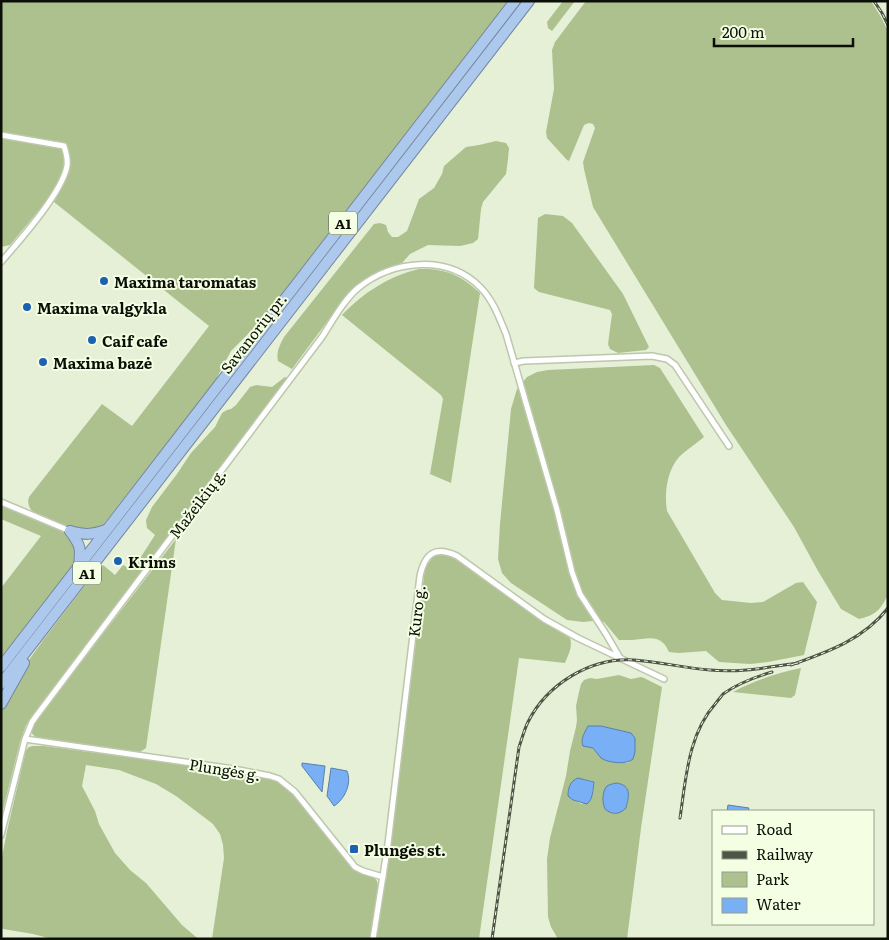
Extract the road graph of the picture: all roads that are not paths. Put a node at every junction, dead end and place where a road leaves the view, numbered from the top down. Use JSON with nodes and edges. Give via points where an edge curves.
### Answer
{"nodes":[{"id":1,"x":515,"y":1,"type":"edge"},
{"id":2,"x":529,"y":1,"type":"edge"},
{"id":3,"x":1,"y":135,"type":"edge"},
{"id":4,"x":1,"y":262,"type":"edge"},
{"id":5,"x":514,"y":363,"type":"junction"},
{"id":6,"x":729,"y":446,"type":"dead end"},
{"id":7,"x":1,"y":502,"type":"edge"},
{"id":8,"x":107,"y":530,"type":"junction"},
{"id":9,"x":70,"y":531,"type":"junction"},
{"id":10,"x":78,"y":567,"type":"junction"},
{"id":11,"x":47,"y":625,"type":"junction"},
{"id":12,"x":620,"y":658,"type":"junction"},
{"id":13,"x":1,"y":667,"type":"edge"},
{"id":14,"x":664,"y":680,"type":"dead end"},
{"id":15,"x":1,"y":684,"type":"edge"},
{"id":16,"x":1,"y":704,"type":"edge"},
{"id":17,"x":25,"y":739,"type":"junction"},
{"id":18,"x":1,"y":834,"type":"edge"},
{"id":19,"x":383,"y":877,"type":"junction"},
{"id":20,"x":373,"y":939,"type":"edge"}],
"edges":[{"from":1,"to":8,"type":"highway","name":"Savanorių pr.","number":"A1"},
{"from":2,"to":11,"type":"highway","name":"Savanorių pr.","number":"A1"},
{"from":3,"to":4,"type":"street","via":[[64,146],[67,158],[67,166],[46,207]]},
{"from":5,"to":6,"type":"street","via":[[652,356],[667,359],[675,365]]},
{"from":5,"to":12,"type":"street","name":"Mažeikių g.","via":[[572,572],[580,594]]},
{"from":5,"to":17,"type":"street","name":"Mažeikių g.","via":[[506,334],[489,298],[480,287],[458,272],[431,264],[410,265],[385,273],[359,288],[344,302],[322,337],[37,715]]},
{"from":7,"to":9,"type":"street"},
{"from":8,"to":9,"type":"highway","via":[[94,534]]},
{"from":8,"to":10,"type":"highway","name":"Savanorių pr.","number":"A1"},
{"from":9,"to":10,"type":"highway","via":[[80,546]]},
{"from":10,"to":13,"type":"highway","name":"Savanorių pr.","number":"A1"},
{"from":11,"to":15,"type":"highway","name":"Savanorių pr.","number":"A1"},
{"from":11,"to":16,"type":"highway"},
{"from":12,"to":14,"type":"street","name":"Kuro g."},
{"from":12,"to":19,"type":"street","name":"Kuro g.","via":[[544,619],[457,556],[438,551],[426,558],[420,576]]},
{"from":17,"to":18,"type":"street","name":"Mažeikių g."},
{"from":17,"to":19,"type":"street","name":"Plungės g.","via":[[270,776],[295,792],[355,867]]},
{"from":19,"to":20,"type":"street","name":"Kuro g."}]}
